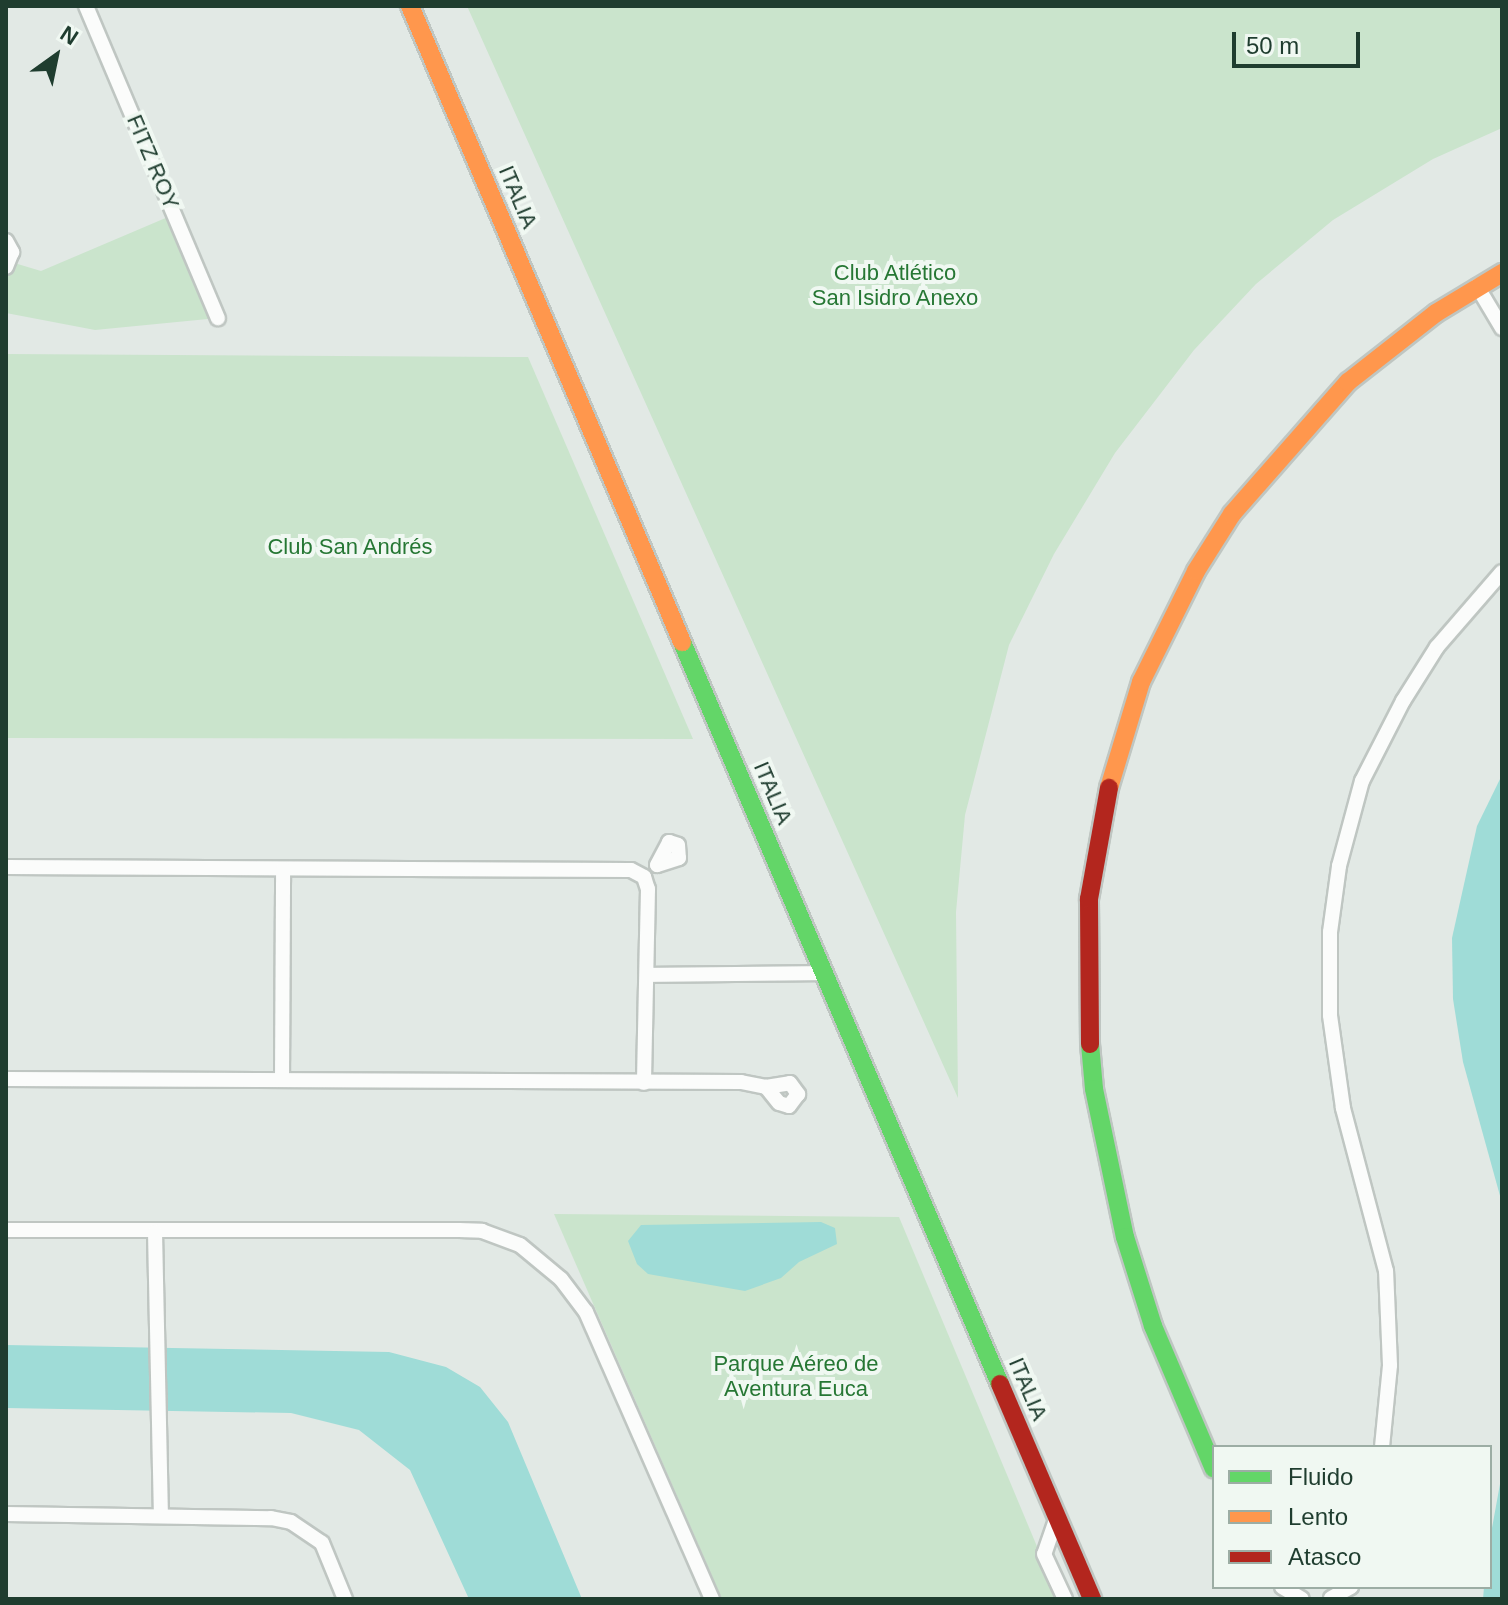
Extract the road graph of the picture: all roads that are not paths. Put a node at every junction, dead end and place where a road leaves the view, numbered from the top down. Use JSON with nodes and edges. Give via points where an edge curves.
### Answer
{"nodes":[{"id":1,"x":86,"y":6,"type":"edge"},
{"id":2,"x":410,"y":6,"type":"edge"},
{"id":3,"x":7,"y":241,"type":"edge"},
{"id":4,"x":6,"y":267,"type":"edge"},
{"id":5,"x":1502,"y":273,"type":"edge"},
{"id":6,"x":1477,"y":286,"type":"junction"},
{"id":7,"x":218,"y":318,"type":"dead end"},
{"id":8,"x":1502,"y":328,"type":"edge"},
{"id":9,"x":1502,"y":572,"type":"edge"},
{"id":10,"x":657,"y":865,"type":"dead end"},
{"id":11,"x":6,"y":867,"type":"edge"},
{"id":12,"x":283,"y":869,"type":"junction"},
{"id":13,"x":644,"y":877,"type":"junction"},
{"id":14,"x":824,"y":973,"type":"junction"},
{"id":15,"x":647,"y":975,"type":"junction"},
{"id":16,"x":6,"y":1079,"type":"edge"},
{"id":17,"x":282,"y":1080,"type":"junction"},
{"id":18,"x":644,"y":1083,"type":"junction"},
{"id":19,"x":766,"y":1087,"type":"dead end"},
{"id":20,"x":6,"y":1230,"type":"edge"},
{"id":21,"x":155,"y":1232,"type":"junction"},
{"id":22,"x":1382,"y":1445,"type":"edge"},
{"id":23,"x":1212,"y":1464,"type":"edge"},
{"id":24,"x":6,"y":1514,"type":"edge"},
{"id":25,"x":161,"y":1516,"type":"junction"},
{"id":26,"x":1057,"y":1517,"type":"junction"},
{"id":27,"x":1284,"y":1589,"type":"edge"},
{"id":28,"x":345,"y":1599,"type":"edge"},
{"id":29,"x":712,"y":1599,"type":"edge"},
{"id":30,"x":1065,"y":1599,"type":"edge"},
{"id":31,"x":1092,"y":1599,"type":"edge"},
{"id":32,"x":1302,"y":1599,"type":"edge"}],
"edges":[{"from":1,"to":7,"type":"street","name":"FITZ ROY"},
{"from":2,"to":14,"type":"street","name":"ITALIA"},
{"from":3,"to":4,"type":"street","via":[[12,257]]},
{"from":5,"to":6,"type":"street"},
{"from":6,"to":8,"type":"street"},
{"from":6,"to":23,"type":"street","via":[[1348,382],[1232,514],[1196,571],[1141,682],[1109,787],[1089,899],[1087,1013],[1094,1089],[1129,1252],[1153,1326]]},
{"from":9,"to":22,"type":"street","via":[[1437,647],[1403,701],[1362,781],[1339,866],[1330,932],[1330,1015],[1343,1108],[1386,1271],[1390,1350]]},
{"from":10,"to":13,"type":"street"},
{"from":11,"to":12,"type":"street"},
{"from":12,"to":13,"type":"street","via":[[631,870]]},
{"from":12,"to":17,"type":"street"},
{"from":13,"to":15,"type":"street"},
{"from":14,"to":15,"type":"street"},
{"from":14,"to":26,"type":"street","name":"ITALIA"},
{"from":15,"to":18,"type":"street"},
{"from":16,"to":17,"type":"street"},
{"from":17,"to":18,"type":"street"},
{"from":18,"to":19,"type":"street","via":[[741,1082]]},
{"from":20,"to":21,"type":"street"},
{"from":21,"to":25,"type":"street"},
{"from":21,"to":29,"type":"street","via":[[459,1230],[482,1231],[520,1245],[561,1279],[586,1312]]},
{"from":24,"to":25,"type":"street"},
{"from":25,"to":28,"type":"street","via":[[271,1518],[306,1528],[322,1543]]},
{"from":26,"to":30,"type":"street","via":[[1044,1554]]},
{"from":26,"to":31,"type":"street","name":"ITALIA"},
{"from":27,"to":32,"type":"street"}]}
